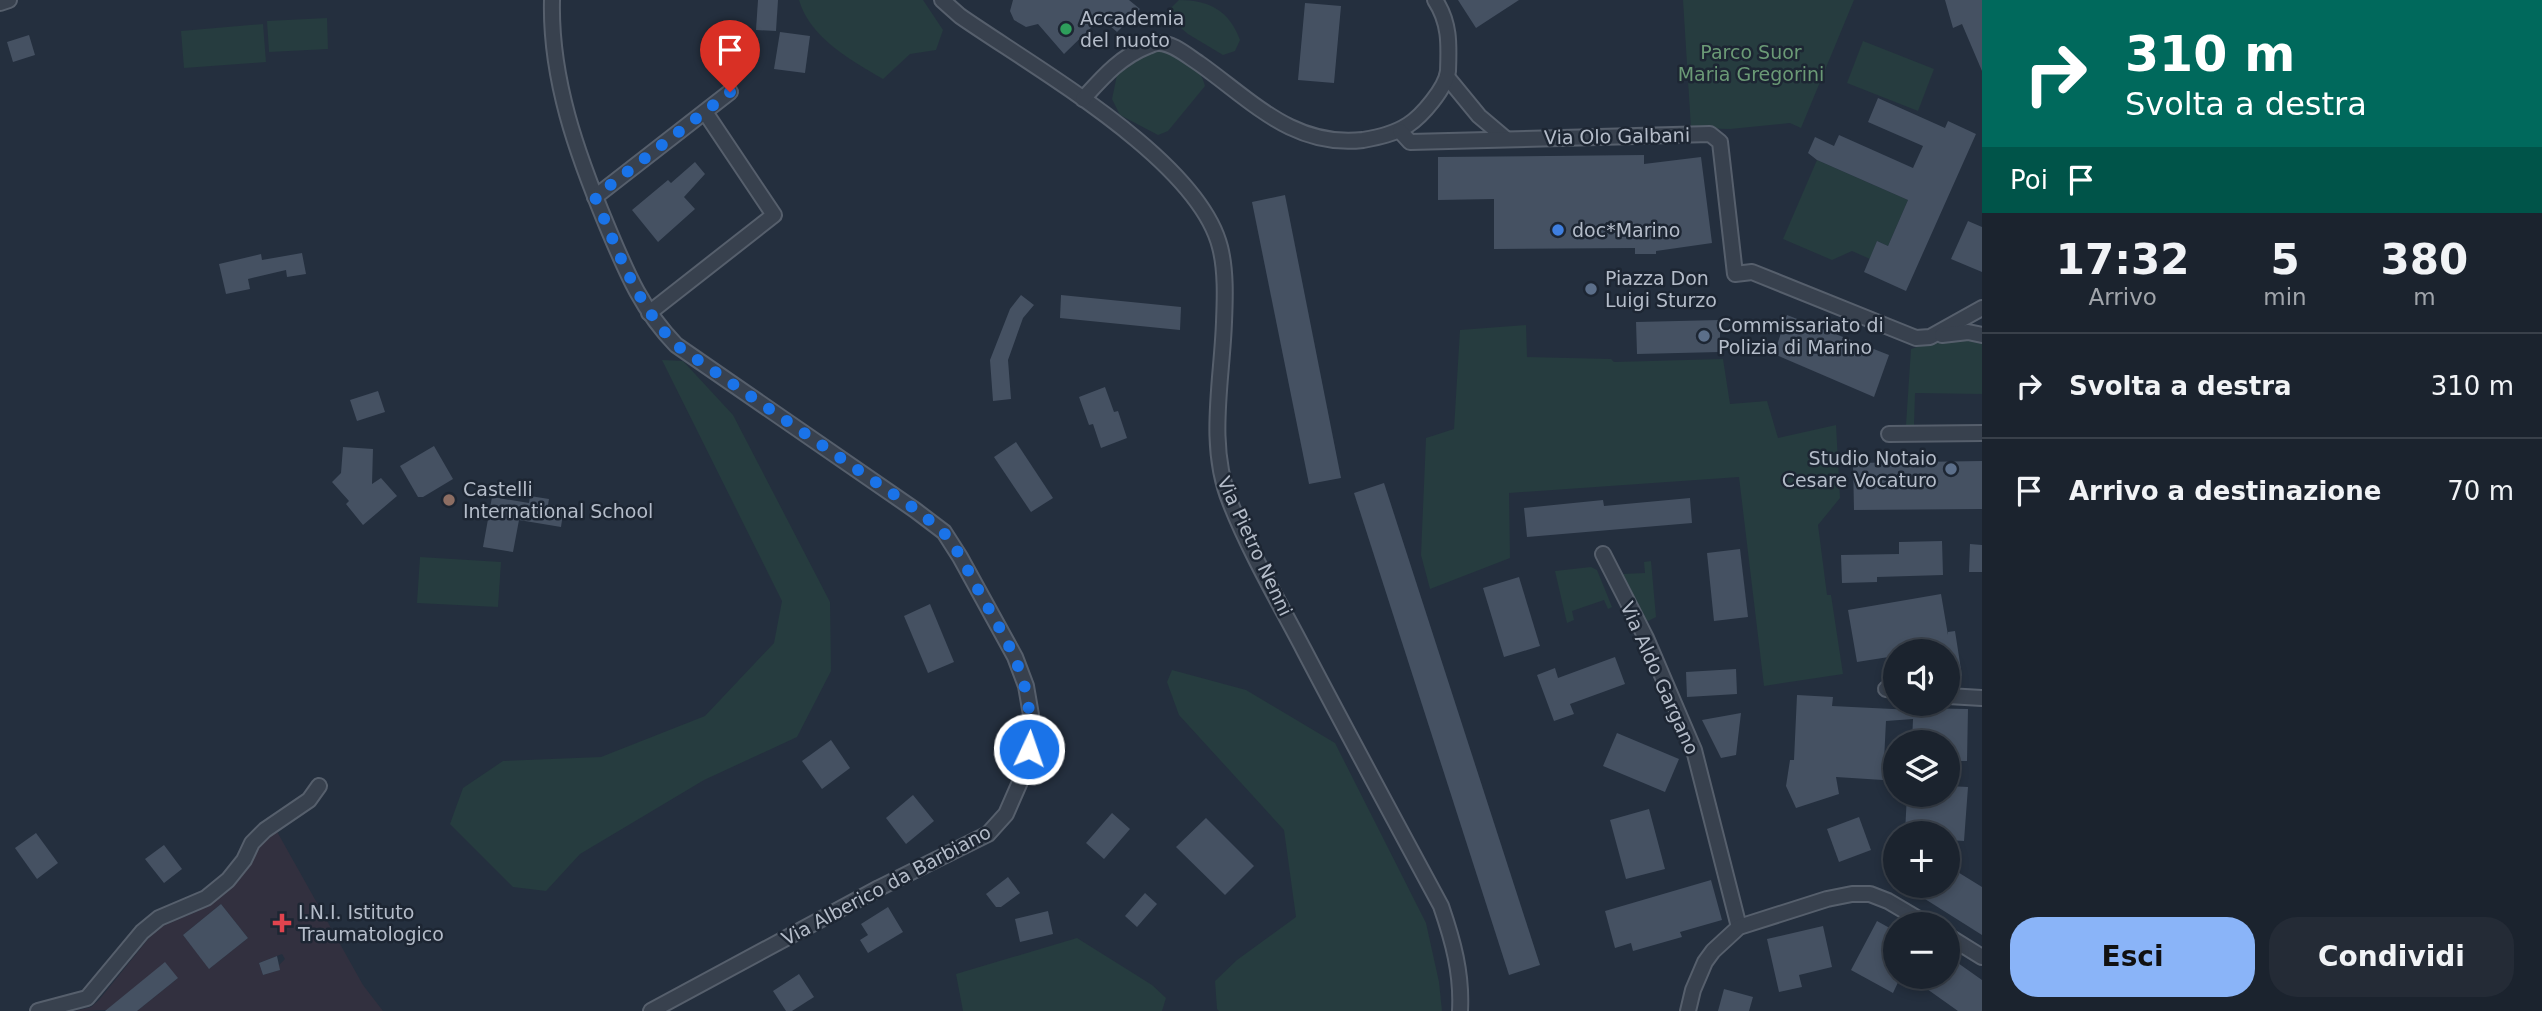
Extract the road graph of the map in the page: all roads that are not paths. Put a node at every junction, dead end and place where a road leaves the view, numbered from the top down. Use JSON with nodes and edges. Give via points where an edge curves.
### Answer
{"nodes":[{"id":1,"x":9,"y":0,"type":"edge"},
{"id":2,"x":552,"y":0,"type":"edge"},
{"id":3,"x":942,"y":0,"type":"edge"},
{"id":4,"x":1435,"y":0,"type":"edge"},
{"id":5,"x":0,"y":3,"type":"edge"},
{"id":6,"x":1447,"y":77,"type":"junction"},
{"id":7,"x":730,"y":92,"type":"dead end"},
{"id":8,"x":1083,"y":99,"type":"junction"},
{"id":9,"x":1475,"y":111,"type":"junction"},
{"id":10,"x":705,"y":112,"type":"junction"},
{"id":11,"x":1400,"y":131,"type":"junction"},
{"id":12,"x":1505,"y":138,"type":"junction"},
{"id":13,"x":1468,"y":139,"type":"junction"},
{"id":14,"x":595,"y":197,"type":"junction"},
{"id":15,"x":1982,"y":308,"type":"edge"},
{"id":16,"x":649,"y":313,"type":"junction"},
{"id":17,"x":1982,"y":335,"type":"edge"},
{"id":18,"x":1930,"y":337,"type":"junction"},
{"id":19,"x":1982,"y":433,"type":"edge"},
{"id":20,"x":1889,"y":434,"type":"dead end"},
{"id":21,"x":1603,"y":554,"type":"dead end"},
{"id":22,"x":1960,"y":697,"type":"edge"},
{"id":23,"x":1982,"y":698,"type":"edge"},
{"id":24,"x":319,"y":786,"type":"dead end"},
{"id":25,"x":1907,"y":912,"type":"edge"},
{"id":26,"x":1739,"y":927,"type":"junction"},
{"id":27,"x":1960,"y":943,"type":"edge"},
{"id":28,"x":1982,"y":957,"type":"edge"},
{"id":29,"x":38,"y":1011,"type":"edge"},
{"id":30,"x":651,"y":1011,"type":"edge"},
{"id":31,"x":1460,"y":1011,"type":"edge"},
{"id":32,"x":1688,"y":1011,"type":"edge"}],
"edges":[{"from":1,"to":5,"type":"street"},
{"from":2,"to":14,"type":"street","name":"Via Alberico da Barbiano","via":[[563,103]]},
{"from":3,"to":8,"type":"street","name":"Via Pietro Nenni"},
{"from":4,"to":6,"type":"street","via":[[1450,40]]},
{"from":6,"to":9,"type":"street"},
{"from":6,"to":11,"type":"street","via":[[1430,105]]},
{"from":7,"to":10,"type":"street"},
{"from":8,"to":11,"type":"street","via":[[1131,52],[1158,43],[1191,58],[1289,128],[1327,140],[1356,141]]},
{"from":8,"to":31,"type":"street","name":"Via Pietro Nenni","via":[[1140,142],[1190,189],[1207,215],[1220,247],[1225,299],[1219,469],[1230,502],[1278,600],[1441,906],[1460,970]]},
{"from":9,"to":12,"type":"street"},
{"from":9,"to":13,"type":"street","via":[[1477,129]]},
{"from":10,"to":14,"type":"street"},
{"from":10,"to":16,"type":"street","via":[[774,215]]},
{"from":11,"to":13,"type":"street","name":"Via Olo Galbani","via":[[1410,142]]},
{"from":12,"to":13,"type":"street","name":"Via Olo Galbani"},
{"from":12,"to":18,"type":"street","name":"Via Olo Galbani","via":[[1715,137],[1720,142],[1735,274],[1752,272],[1907,336]]},
{"from":14,"to":16,"type":"street","name":"Via Alberico da Barbiano"},
{"from":15,"to":18,"type":"street"},
{"from":16,"to":30,"type":"street","name":"Via Alberico da Barbiano","via":[[676,345],[944,532],[1015,657],[1031,715],[1029,749],[1020,782],[1006,814],[988,834]]},
{"from":17,"to":18,"type":"street","via":[[1960,332]]},
{"from":19,"to":20,"type":"street"},
{"from":21,"to":26,"type":"street","name":"Via Aldo Gargano","via":[[1646,638],[1694,750]]},
{"from":22,"to":23,"type":"street"},
{"from":24,"to":29,"type":"street","via":[[309,800],[265,830],[236,870],[206,898],[159,918],[142,932],[87,998]]},
{"from":25,"to":26,"type":"street","via":[[1870,894],[1852,894]]},
{"from":26,"to":32,"type":"street","via":[[1705,962]]},
{"from":27,"to":28,"type":"street"}]}
